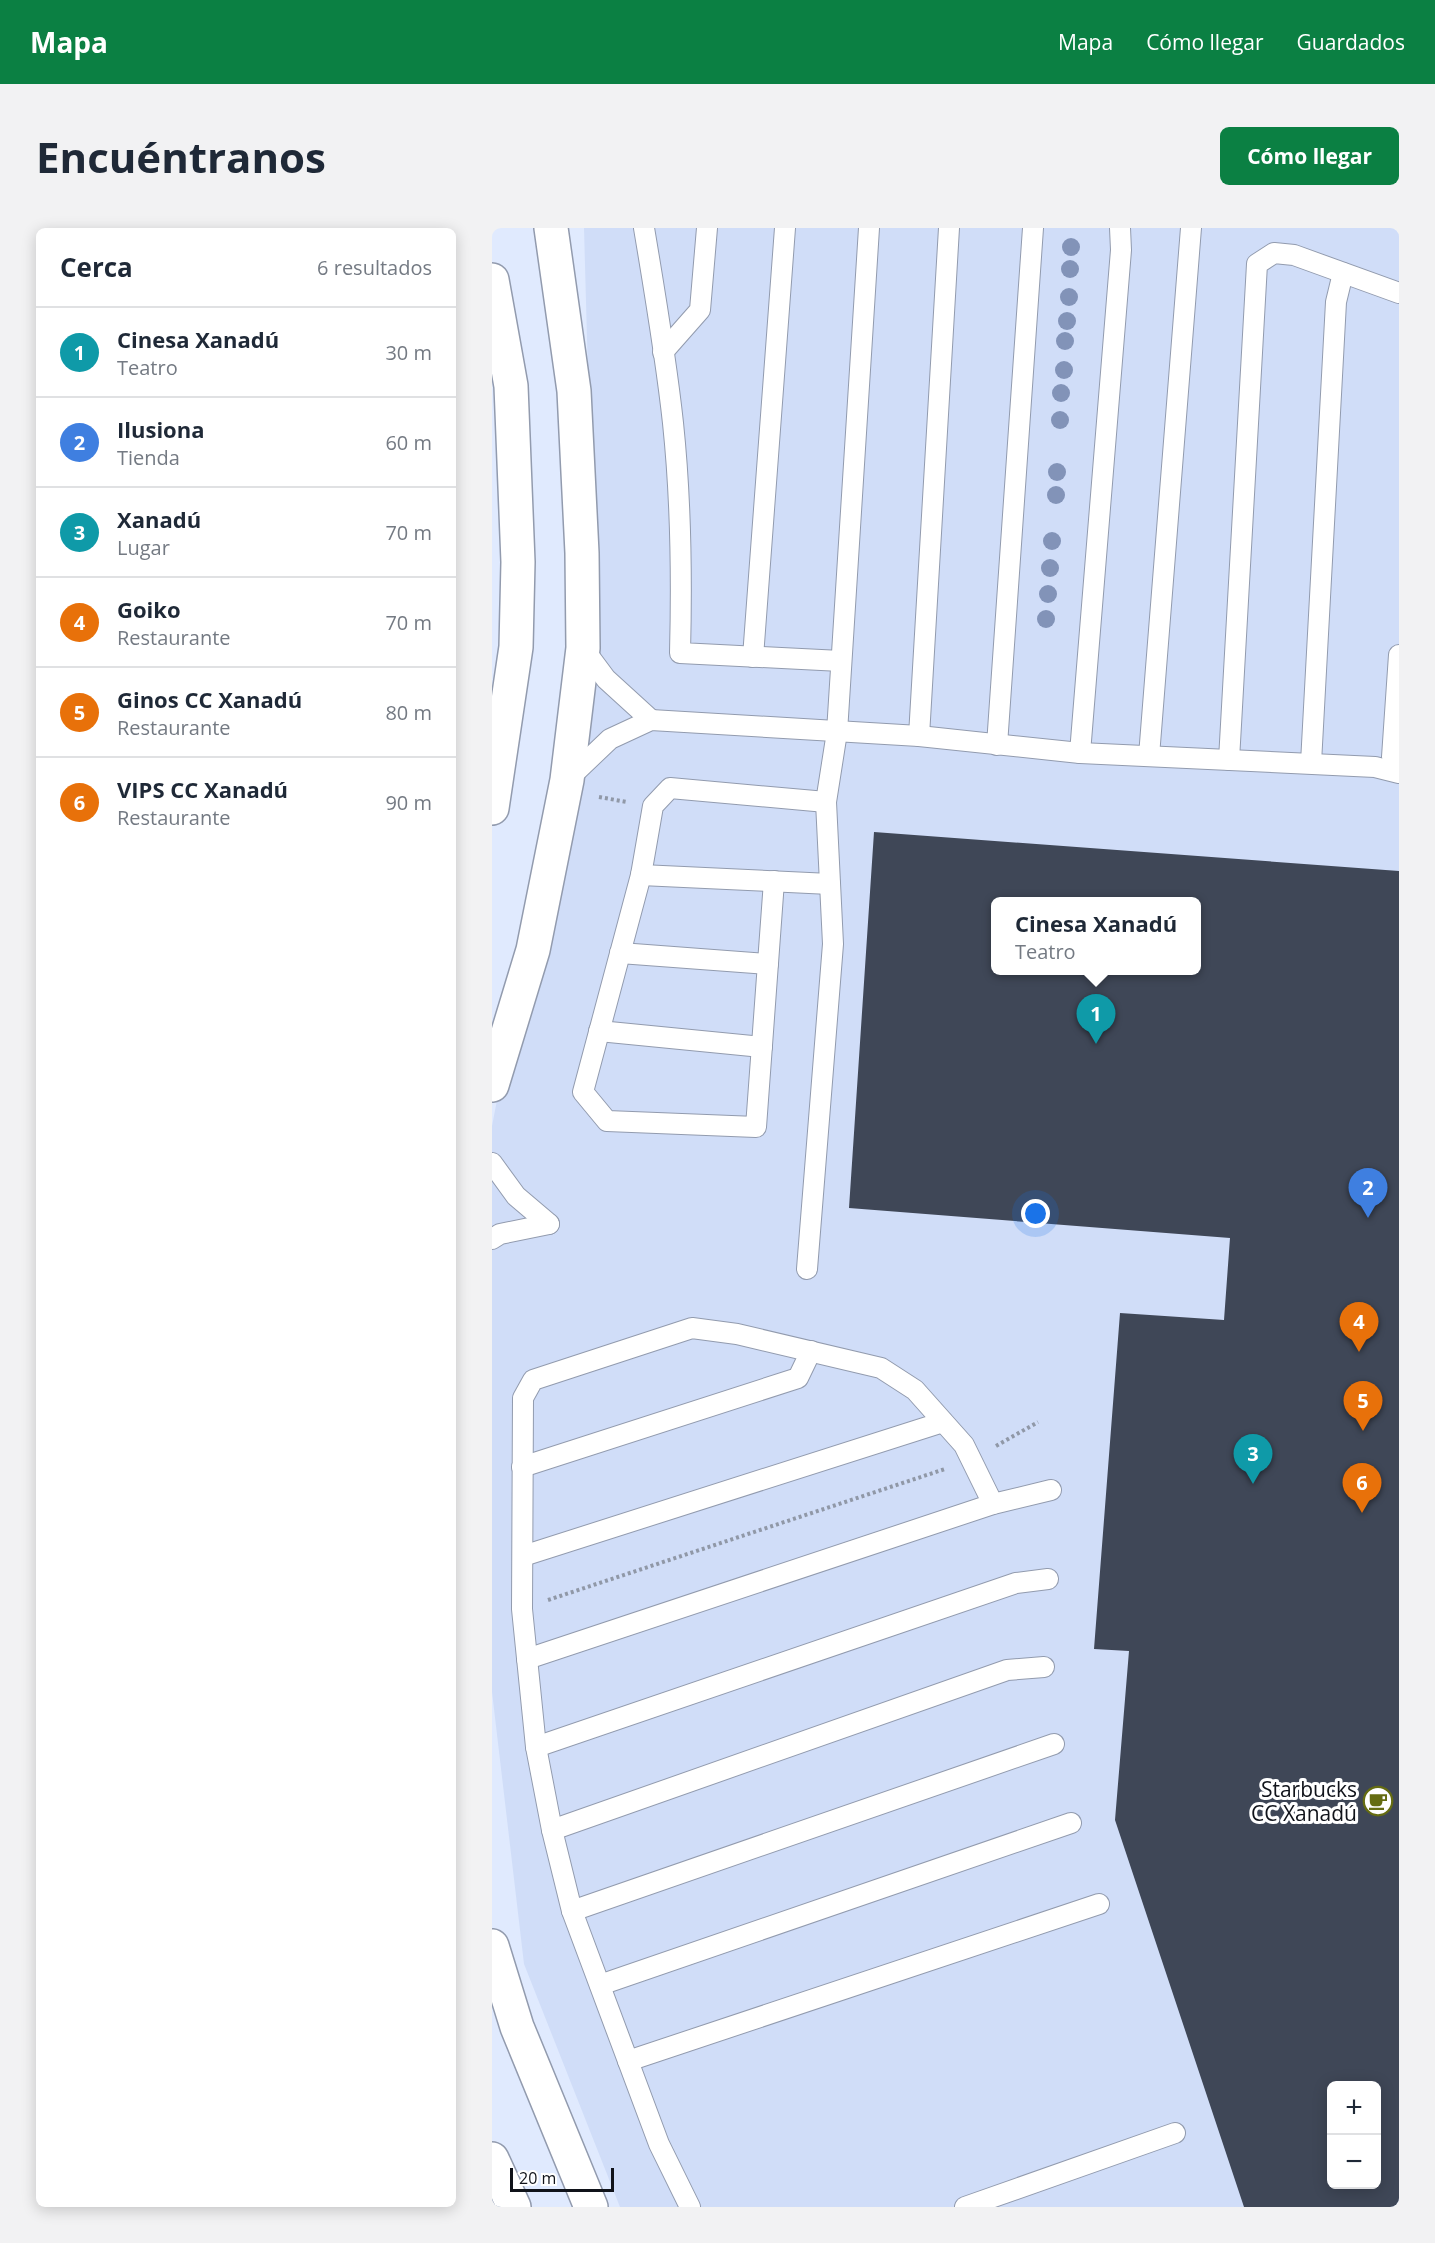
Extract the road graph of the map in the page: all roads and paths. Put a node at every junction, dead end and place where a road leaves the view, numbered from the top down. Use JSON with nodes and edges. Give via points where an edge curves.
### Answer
{"nodes":[{"id":1,"x":551,"y":228,"type":"edge"},
{"id":2,"x":644,"y":228,"type":"edge"},
{"id":3,"x":707,"y":228,"type":"edge"},
{"id":4,"x":785,"y":228,"type":"edge"},
{"id":5,"x":869,"y":228,"type":"edge"},
{"id":6,"x":949,"y":228,"type":"edge"},
{"id":7,"x":1034,"y":228,"type":"edge"},
{"id":8,"x":1120,"y":228,"type":"edge"},
{"id":9,"x":1191,"y":228,"type":"edge"},
{"id":10,"x":1343,"y":273,"type":"junction"},
{"id":11,"x":492,"y":280,"type":"edge"},
{"id":12,"x":1399,"y":293,"type":"edge"},
{"id":13,"x":663,"y":352,"type":"junction"},
{"id":14,"x":583,"y":648,"type":"junction"},
{"id":15,"x":1399,"y":655,"type":"edge"},
{"id":16,"x":753,"y":657,"type":"junction"},
{"id":17,"x":841,"y":662,"type":"junction"},
{"id":18,"x":651,"y":720,"type":"junction"},
{"id":19,"x":837,"y":732,"type":"junction"},
{"id":20,"x":919,"y":736,"type":"junction"},
{"id":21,"x":997,"y":746,"type":"junction"},
{"id":22,"x":1080,"y":753,"type":"junction"},
{"id":23,"x":1149,"y":756,"type":"junction"},
{"id":24,"x":1229,"y":760,"type":"junction"},
{"id":25,"x":1397,"y":761,"type":"edge"},
{"id":26,"x":1311,"y":763,"type":"junction"},
{"id":27,"x":567,"y":780,"type":"junction"},
{"id":28,"x":826,"y":802,"type":"junction"},
{"id":29,"x":492,"y":808,"type":"edge"},
{"id":30,"x":640,"y":875,"type":"junction"},
{"id":31,"x":774,"y":881,"type":"junction"},
{"id":32,"x":830,"y":884,"type":"junction"},
{"id":33,"x":620,"y":953,"type":"junction"},
{"id":34,"x":768,"y":964,"type":"junction"},
{"id":35,"x":599,"y":1031,"type":"junction"},
{"id":36,"x":762,"y":1047,"type":"junction"},
{"id":37,"x":492,"y":1085,"type":"edge"},
{"id":38,"x":492,"y":1163,"type":"edge"},
{"id":39,"x":492,"y":1239,"type":"edge"},
{"id":40,"x":807,"y":1269,"type":"dead end"},
{"id":41,"x":810,"y":1351,"type":"junction"},
{"id":42,"x":943,"y":1422,"type":"junction"},
{"id":43,"x":1038,"y":1422,"type":"dead end"},
{"id":44,"x":971,"y":1460,"type":"junction"},
{"id":45,"x":522,"y":1467,"type":"junction"},
{"id":46,"x":1050,"y":1490,"type":"dead end"},
{"id":47,"x":993,"y":1504,"type":"junction"},
{"id":48,"x":523,"y":1556,"type":"junction"},
{"id":49,"x":1048,"y":1579,"type":"dead end"},
{"id":50,"x":522,"y":1609,"type":"junction"},
{"id":51,"x":527,"y":1659,"type":"junction"},
{"id":52,"x":1044,"y":1667,"type":"dead end"},
{"id":53,"x":1054,"y":1744,"type":"dead end"},
{"id":54,"x":536,"y":1747,"type":"junction"},
{"id":55,"x":1071,"y":1823,"type":"dead end"},
{"id":56,"x":552,"y":1830,"type":"junction"},
{"id":57,"x":1099,"y":1904,"type":"dead end"},
{"id":58,"x":572,"y":1911,"type":"junction"},
{"id":59,"x":492,"y":1946,"type":"edge"},
{"id":60,"x":600,"y":1985,"type":"junction"},
{"id":61,"x":628,"y":2061,"type":"junction"},
{"id":62,"x":1175,"y":2133,"type":"dead end"},
{"id":63,"x":492,"y":2159,"type":"edge"},
{"id":64,"x":514,"y":2207,"type":"edge"},
{"id":65,"x":591,"y":2207,"type":"edge"},
{"id":66,"x":690,"y":2207,"type":"edge"},
{"id":67,"x":965,"y":2207,"type":"edge"}],
"edges":[{"from":1,"to":14,"type":"street","via":[[574,391]]},
{"from":2,"to":13,"type":"lane"},
{"from":3,"to":13,"type":"lane","via":[[700,310]]},
{"from":4,"to":16,"type":"lane"},
{"from":5,"to":17,"type":"lane"},
{"from":6,"to":20,"type":"lane"},
{"from":7,"to":21,"type":"lane"},
{"from":8,"to":22,"type":"lane"},
{"from":9,"to":23,"type":"lane"},
{"from":10,"to":12,"type":"lane"},
{"from":10,"to":24,"type":"lane","via":[[1294,255],[1274,253],[1257,264]]},
{"from":10,"to":26,"type":"lane","via":[[1336,302]]},
{"from":11,"to":29,"type":"street","via":[[511,386],[518,562],[516,647]]},
{"from":13,"to":16,"type":"lane","via":[[673,424],[681,562],[680,653]]},
{"from":14,"to":18,"type":"lane","via":[[606,679]]},
{"from":14,"to":27,"type":"street"},
{"from":15,"to":25,"type":"lane"},
{"from":16,"to":17,"type":"lane"},
{"from":17,"to":19,"type":"lane"},
{"from":18,"to":19,"type":"lane"},
{"from":18,"to":27,"type":"lane","via":[[610,739]]},
{"from":19,"to":20,"type":"lane"},
{"from":19,"to":28,"type":"lane"},
{"from":20,"to":21,"type":"lane"},
{"from":21,"to":22,"type":"lane"},
{"from":22,"to":23,"type":"lane"},
{"from":23,"to":24,"type":"lane"},
{"from":24,"to":26,"type":"lane"},
{"from":25,"to":26,"type":"lane","via":[[1375,767]]},
{"from":27,"to":37,"type":"street","via":[[533,950]]},
{"from":28,"to":30,"type":"lane","via":[[670,788],[653,806]]},
{"from":28,"to":32,"type":"lane"},
{"from":30,"to":31,"type":"lane"},
{"from":30,"to":33,"type":"lane"},
{"from":31,"to":32,"type":"lane"},
{"from":31,"to":34,"type":"lane"},
{"from":32,"to":40,"type":"lane","via":[[833,944]]},
{"from":33,"to":34,"type":"lane"},
{"from":33,"to":35,"type":"lane"},
{"from":34,"to":36,"type":"lane"},
{"from":35,"to":36,"type":"lane"},
{"from":35,"to":36,"type":"lane","via":[[583,1092],[607,1121],[756,1127]]},
{"from":38,"to":39,"type":"lane","via":[[516,1196],[549,1224]]},
{"from":41,"to":42,"type":"lane","via":[[881,1368],[915,1390]]},
{"from":41,"to":45,"type":"lane","via":[[798,1378]]},
{"from":41,"to":45,"type":"lane","via":[[692,1328],[533,1380],[523,1398]]},
{"from":42,"to":44,"type":"lane","via":[[964,1445]]},
{"from":42,"to":48,"type":"lane"},
{"from":43,"to":44,"type":"path"},
{"from":44,"to":47,"type":"lane"},
{"from":44,"to":50,"type":"path"},
{"from":45,"to":48,"type":"lane"},
{"from":46,"to":47,"type":"lane"},
{"from":47,"to":51,"type":"lane"},
{"from":48,"to":50,"type":"lane"},
{"from":49,"to":54,"type":"lane","via":[[1016,1583]]},
{"from":50,"to":51,"type":"lane"},
{"from":51,"to":54,"type":"lane"},
{"from":52,"to":56,"type":"lane","via":[[1007,1670]]},
{"from":53,"to":58,"type":"lane"},
{"from":54,"to":56,"type":"lane"},
{"from":55,"to":60,"type":"lane"},
{"from":56,"to":58,"type":"lane"},
{"from":57,"to":61,"type":"lane"},
{"from":58,"to":60,"type":"lane"},
{"from":59,"to":65,"type":"street","via":[[518,2027]]},
{"from":60,"to":61,"type":"lane"},
{"from":61,"to":66,"type":"lane","via":[[659,2144]]},
{"from":62,"to":67,"type":"lane"},
{"from":63,"to":64,"type":"street"}]}
